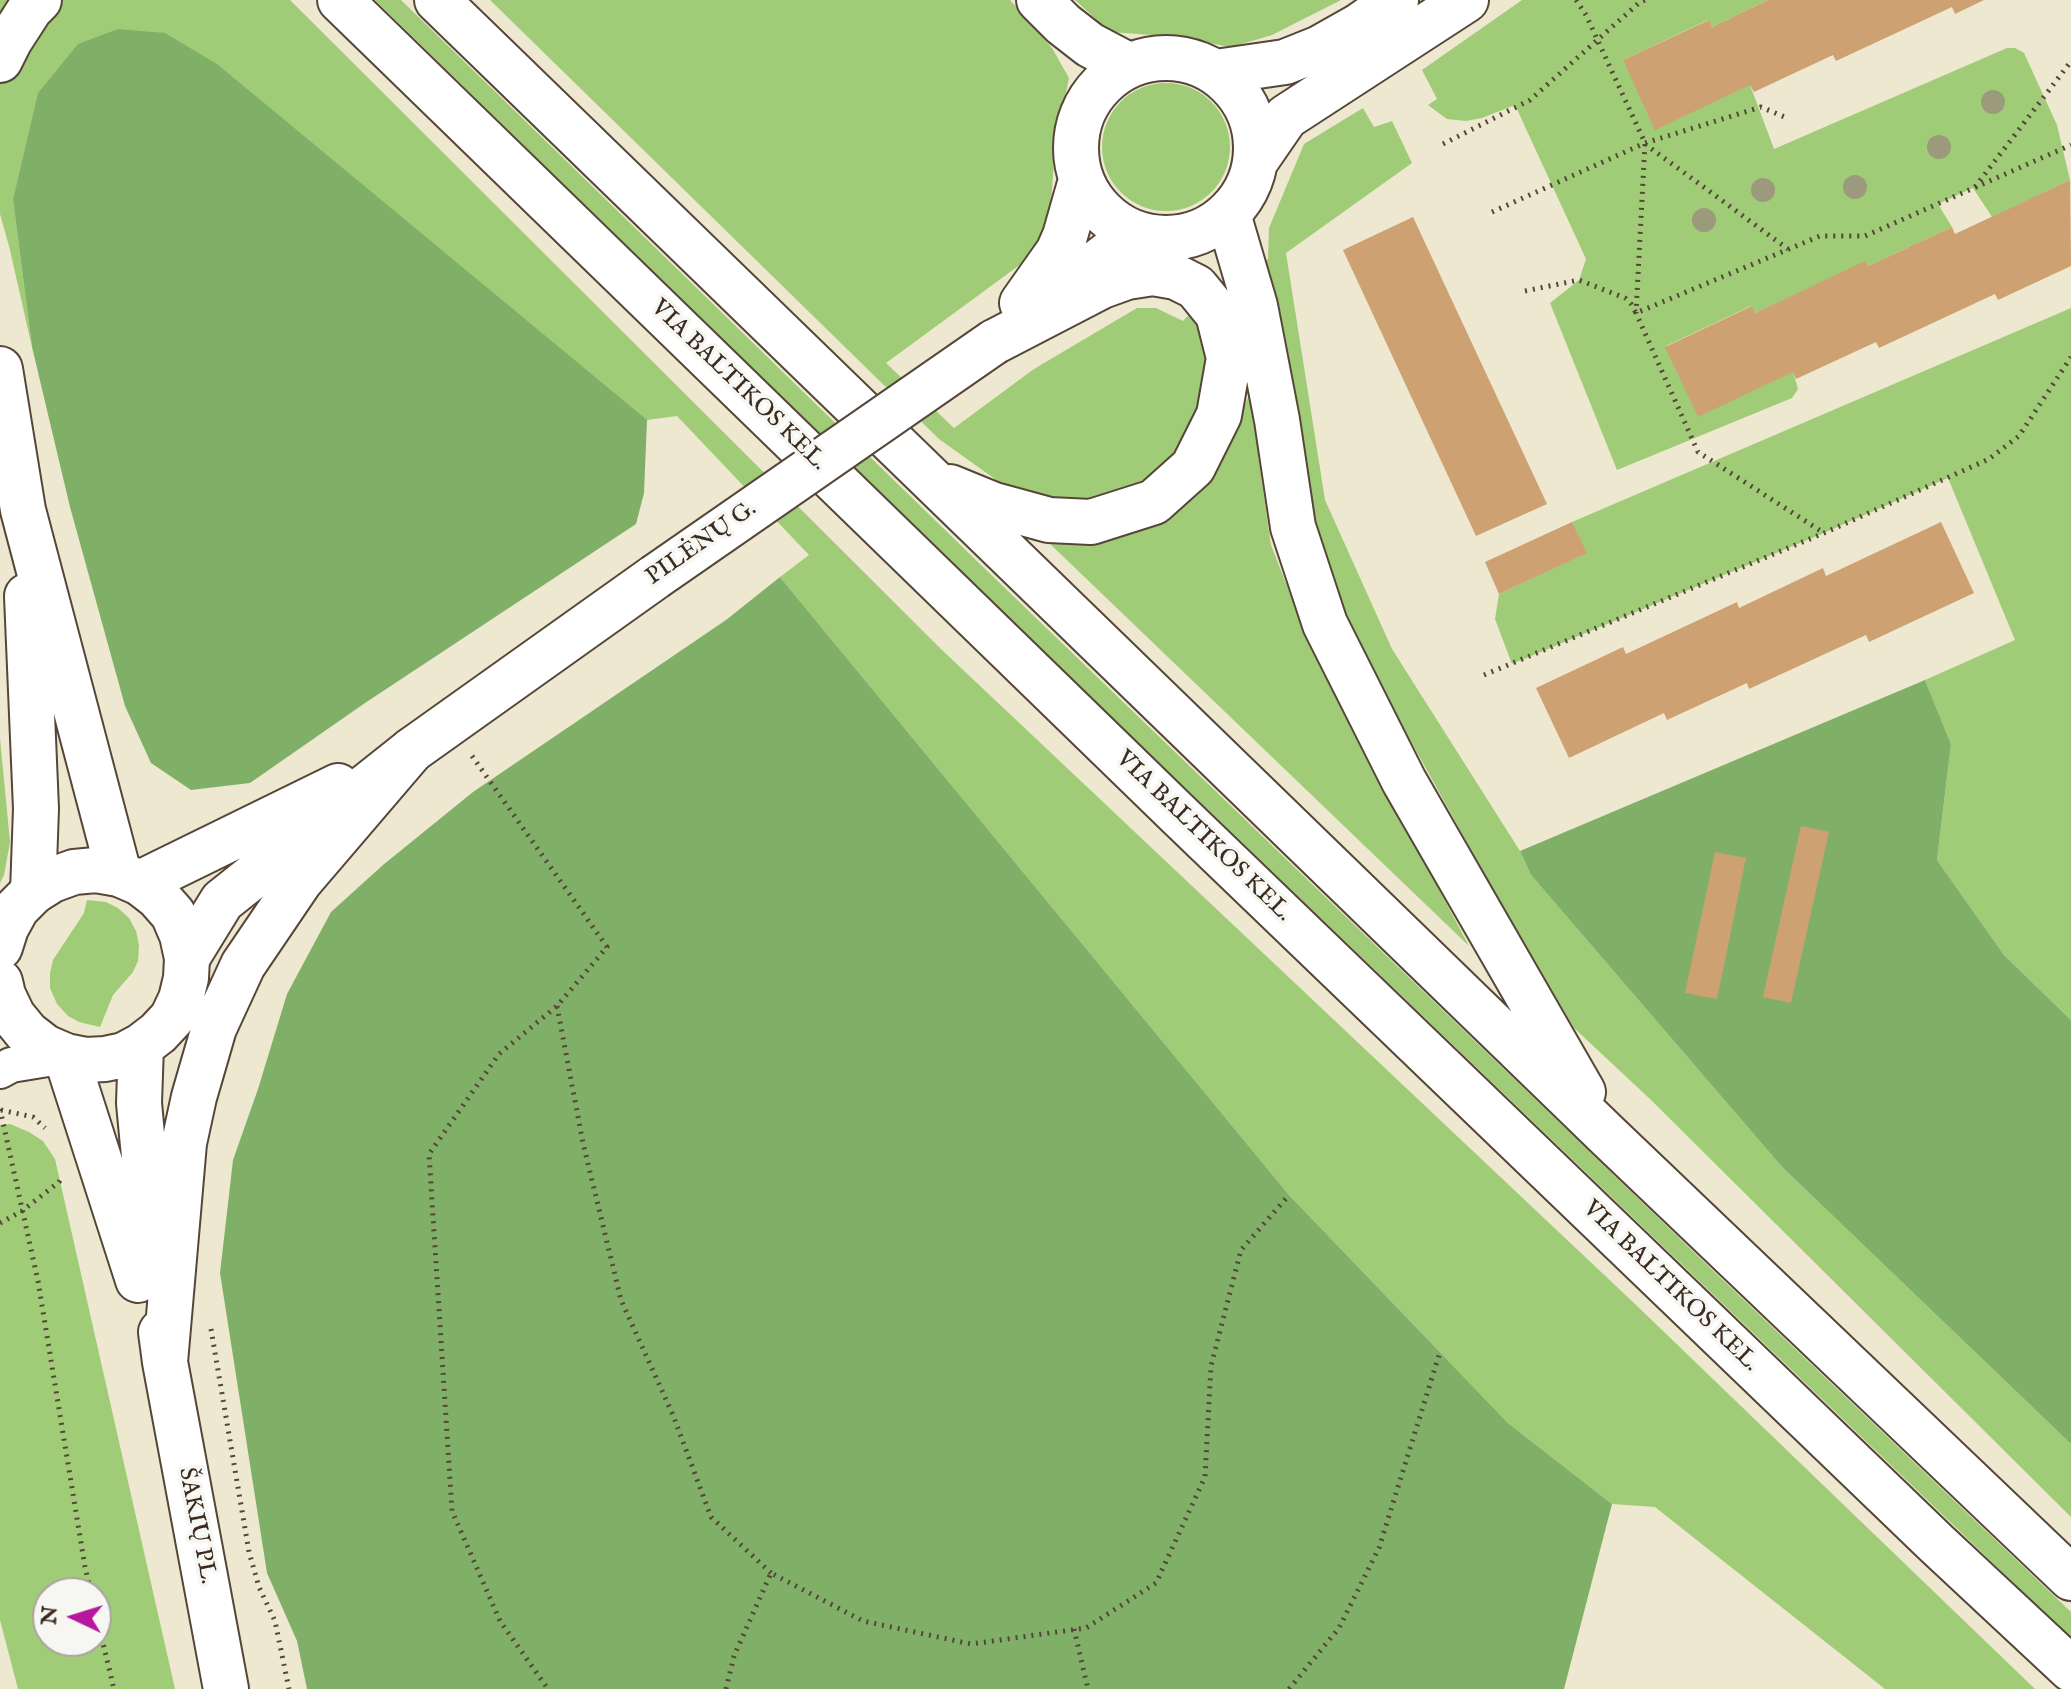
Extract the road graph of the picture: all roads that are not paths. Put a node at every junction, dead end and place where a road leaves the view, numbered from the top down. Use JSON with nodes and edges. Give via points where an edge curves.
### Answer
{"nodes":[{"id":1,"x":39,"y":0,"type":"edge"},
{"id":2,"x":437,"y":0,"type":"edge"},
{"id":3,"x":1039,"y":0,"type":"edge"},
{"id":4,"x":1396,"y":0,"type":"edge"},
{"id":5,"x":1466,"y":0,"type":"edge"},
{"id":6,"x":340,"y":5,"type":"edge"},
{"id":7,"x":0,"y":60,"type":"edge"},
{"id":8,"x":1128,"y":65,"type":"junction"},
{"id":9,"x":1216,"y":72,"type":"junction"},
{"id":10,"x":1255,"y":162,"type":"junction"},
{"id":11,"x":1081,"y":180,"type":"junction"},
{"id":12,"x":1228,"y":214,"type":"junction"},
{"id":13,"x":1146,"y":237,"type":"junction"},
{"id":14,"x":994,"y":342,"type":"junction"},
{"id":15,"x":0,"y":369,"type":"edge"},
{"id":16,"x":933,"y":480,"type":"junction"},
{"id":17,"x":23,"y":510,"type":"junction"},
{"id":18,"x":412,"y":750,"type":"junction"},
{"id":19,"x":129,"y":879,"type":"junction"},
{"id":20,"x":33,"y":892,"type":"junction"},
{"id":21,"x":0,"y":947,"type":"edge"},
{"id":22,"x":187,"y":958,"type":"junction"},
{"id":23,"x":0,"y":982,"type":"edge"},
{"id":24,"x":141,"y":1046,"type":"junction"},
{"id":25,"x":66,"y":1056,"type":"junction"},
{"id":26,"x":0,"y":1071,"type":"edge"},
{"id":27,"x":1608,"y":1136,"type":"junction"},
{"id":28,"x":165,"y":1362,"type":"junction"},
{"id":29,"x":2071,"y":1578,"type":"edge"},
{"id":30,"x":2071,"y":1669,"type":"edge"},
{"id":31,"x":226,"y":1689,"type":"edge"}],
"edges":[{"from":1,"to":7,"type":"main road"},
{"from":2,"to":16,"type":"main road"},
{"from":3,"to":8,"type":"main road","via":[[1090,45]]},
{"from":4,"to":9,"type":"main road","via":[[1320,48],[1285,62]]},
{"from":5,"to":10,"type":"main road","via":[[1286,117]]},
{"from":6,"to":30,"type":"main road","name":"VIA BALTIKOS KEL."},
{"from":8,"to":9,"type":"main road","via":[[1173,57]]},
{"from":8,"to":11,"type":"main road","via":[[1088,101],[1075,154]]},
{"from":9,"to":10,"type":"main road","via":[[1249,111],[1256,136]]},
{"from":10,"to":12,"type":"main road","via":[[1246,190]]},
{"from":11,"to":13,"type":"main road","via":[[1096,206],[1119,226]]},
{"from":11,"to":14,"type":"main road","name":"PILĖNŲ G.","via":[[1058,252]]},
{"from":12,"to":13,"type":"main road","via":[[1204,231],[1176,238]]},
{"from":12,"to":27,"type":"main road","via":[[1255,306],[1293,527],[1325,624],[1404,781]]},
{"from":13,"to":14,"type":"main road","name":"PILĖNŲ G.","via":[[1116,248]]},
{"from":14,"to":16,"type":"main road","via":[[1127,277],[1176,277],[1196,287],[1218,314],[1229,358],[1219,415],[1193,467],[1154,502],[1091,522],[1049,520]]},
{"from":14,"to":18,"type":"main road","name":"PILĖNŲ G.","bridge":true},
{"from":15,"to":17,"type":"main road"},
{"from":16,"to":27,"type":"main road"},
{"from":17,"to":19,"type":"main road"},
{"from":17,"to":20,"type":"main road","via":[[36,809]]},
{"from":18,"to":19,"type":"main road","name":"PILĖNŲ G."},
{"from":18,"to":22,"type":"main road","name":"PILĖNŲ G.","via":[[222,901]]},
{"from":18,"to":28,"type":"main road","via":[[300,881],[243,965],[214,1028],[184,1143]]},
{"from":19,"to":20,"type":"main road","via":[[96,870],[74,872]]},
{"from":19,"to":22,"type":"main road","via":[[173,914]]},
{"from":20,"to":21,"type":"main road","via":[[17,908]]},
{"from":22,"to":24,"type":"main road","via":[[181,999],[172,1018]]},
{"from":23,"to":25,"type":"main road","via":[[13,1016],[27,1033]]},
{"from":24,"to":25,"type":"main road","via":[[105,1059]]},
{"from":24,"to":28,"type":"main road","name":"ŠAKIŲ PL.","via":[[139,1103]]},
{"from":25,"to":26,"type":"street"},
{"from":25,"to":28,"type":"main road","name":"ŠAKIŲ PL."},
{"from":27,"to":29,"type":"main road"},
{"from":28,"to":31,"type":"main road","name":"ŠAKIŲ PL."}]}
